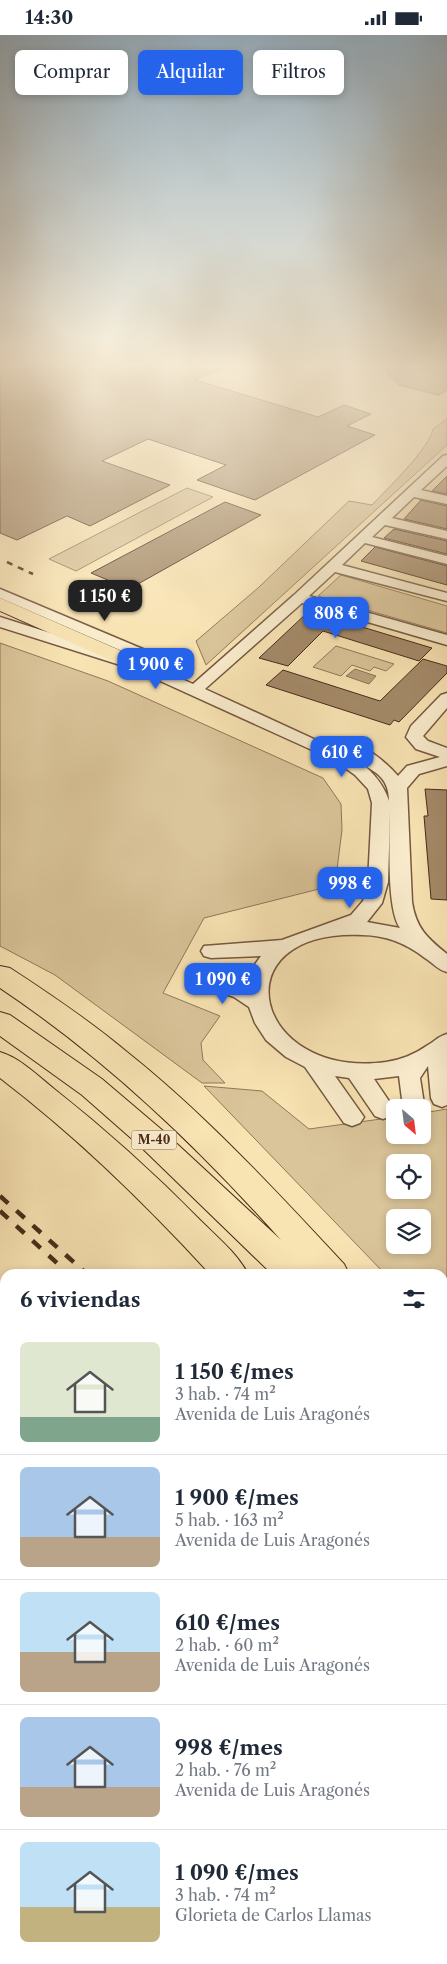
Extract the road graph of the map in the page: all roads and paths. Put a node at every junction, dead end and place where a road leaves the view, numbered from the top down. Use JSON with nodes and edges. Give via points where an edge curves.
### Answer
{"nodes":[{"id":1,"x":447,"y":459,"type":"edge"},
{"id":2,"x":432,"y":473,"type":"junction"},
{"id":3,"x":447,"y":476,"type":"edge"},
{"id":4,"x":411,"y":492,"type":"junction"},
{"id":5,"x":447,"y":500,"type":"edge"},
{"id":6,"x":387,"y":515,"type":"junction"},
{"id":7,"x":447,"y":523,"type":"edge"},
{"id":8,"x":447,"y":535,"type":"edge"},
{"id":9,"x":362,"y":538,"type":"junction"},
{"id":10,"x":447,"y":560,"type":"edge"},
{"id":11,"x":333,"y":567,"type":"junction"},
{"id":12,"x":0,"y":593,"type":"edge"},
{"id":13,"x":447,"y":597,"type":"edge"},
{"id":14,"x":299,"y":598,"type":"junction"},
{"id":15,"x":0,"y":604,"type":"edge"},
{"id":16,"x":0,"y":622,"type":"edge"},
{"id":17,"x":447,"y":640,"type":"edge"},
{"id":18,"x":142,"y":667,"type":"junction"},
{"id":19,"x":203,"y":688,"type":"junction"},
{"id":20,"x":447,"y":698,"type":"edge"},
{"id":21,"x":447,"y":754,"type":"edge"},
{"id":22,"x":447,"y":761,"type":"edge"},
{"id":23,"x":398,"y":787,"type":"junction"},
{"id":24,"x":336,"y":928,"type":"junction"},
{"id":25,"x":285,"y":946,"type":"junction"},
{"id":26,"x":211,"y":951,"type":"dead end"},
{"id":27,"x":438,"y":956,"type":"edge"},
{"id":28,"x":0,"y":975,"type":"edge"},
{"id":29,"x":202,"y":978,"type":"dead end"},
{"id":30,"x":258,"y":1002,"type":"junction"},
{"id":31,"x":0,"y":1022,"type":"edge"},
{"id":32,"x":447,"y":1044,"type":"edge"},
{"id":33,"x":314,"y":1062,"type":"junction"},
{"id":34,"x":0,"y":1063,"type":"edge"},
{"id":35,"x":417,"y":1063,"type":"junction"},
{"id":36,"x":357,"y":1072,"type":"junction"},
{"id":37,"x":442,"y":1098,"type":"dead end"},
{"id":38,"x":412,"y":1099,"type":"edge"},
{"id":39,"x":382,"y":1111,"type":"dead end"},
{"id":40,"x":352,"y":1117,"type":"dead end"},
{"id":41,"x":226,"y":1269,"type":"edge"},
{"id":42,"x":290,"y":1269,"type":"edge"},
{"id":43,"x":327,"y":1269,"type":"edge"}],
"edges":[{"from":1,"to":2,"type":"street"},
{"from":2,"to":3,"type":"street"},
{"from":2,"to":4,"type":"street"},
{"from":4,"to":5,"type":"street"},
{"from":4,"to":6,"type":"street"},
{"from":6,"to":7,"type":"street"},
{"from":6,"to":8,"type":"street"},
{"from":6,"to":9,"type":"street"},
{"from":9,"to":10,"type":"street"},
{"from":9,"to":11,"type":"street"},
{"from":11,"to":13,"type":"street"},
{"from":11,"to":14,"type":"street"},
{"from":12,"to":19,"type":"street"},
{"from":14,"to":17,"type":"street"},
{"from":14,"to":19,"type":"street"},
{"from":15,"to":18,"type":"highway"},
{"from":16,"to":18,"type":"street"},
{"from":18,"to":19,"type":"street","via":[[182,686]]},
{"from":19,"to":23,"type":"street","via":[[354,749],[384,770]]},
{"from":19,"to":24,"type":"street","via":[[347,761],[376,788],[381,803],[378,882],[372,903],[358,920]]},
{"from":20,"to":21,"type":"street","via":[[414,737],[422,745]]},
{"from":22,"to":23,"type":"street","via":[[414,770]]},
{"from":23,"to":27,"type":"street","via":[[405,921]]},
{"from":24,"to":25,"type":"street","via":[[309,934]]},
{"from":24,"to":27,"type":"street","via":[[382,930]]},
{"from":25,"to":26,"type":"street","via":[[256,951]]},
{"from":25,"to":30,"type":"street","via":[[262,971]]},
{"from":28,"to":43,"type":"highway","via":[[118,1059],[242,1175]]},
{"from":29,"to":30,"type":"street"},
{"from":30,"to":33,"type":"street","via":[[263,1019],[275,1036],[292,1051]]},
{"from":31,"to":42,"type":"highway","number":"M-40","via":[[107,1100]]},
{"from":32,"to":35,"type":"street"},
{"from":32,"to":37,"type":"street","via":[[439,1066]]},
{"from":33,"to":36,"type":"street"},
{"from":33,"to":40,"type":"street"},
{"from":34,"to":41,"type":"highway","number":"M-40","via":[[60,1107],[120,1159]]},
{"from":35,"to":36,"type":"street","via":[[399,1069]]},
{"from":35,"to":38,"type":"street","via":[[409,1078]]},
{"from":36,"to":39,"type":"street"}]}
